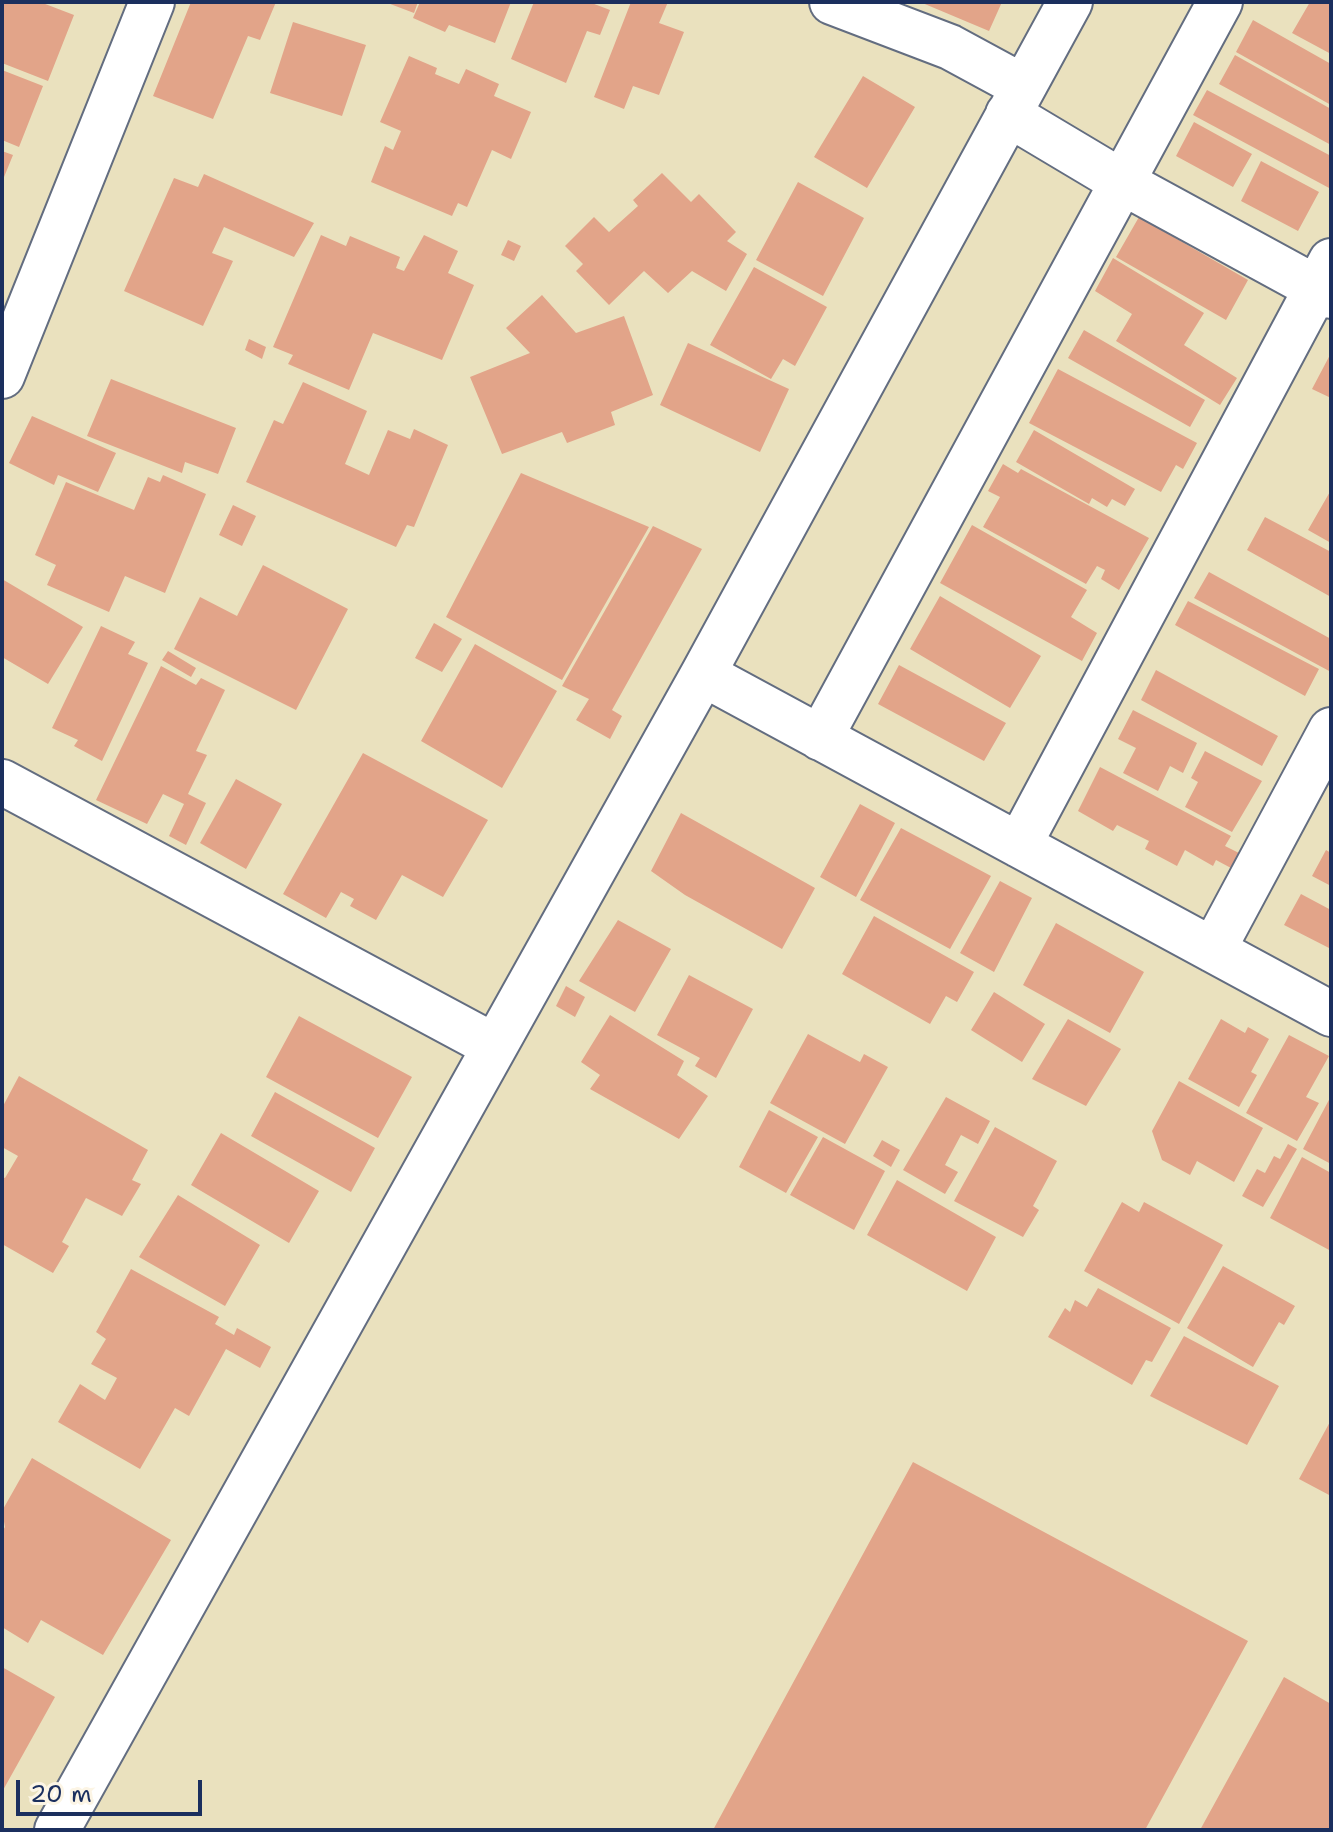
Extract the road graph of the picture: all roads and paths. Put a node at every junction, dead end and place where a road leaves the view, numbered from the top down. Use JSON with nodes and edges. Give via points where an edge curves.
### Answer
{"nodes":[{"id":1,"x":152,"y":2,"type":"edge"},
{"id":2,"x":832,"y":2,"type":"edge"},
{"id":3,"x":1070,"y":2,"type":"edge"},
{"id":4,"x":1220,"y":2,"type":"edge"},
{"id":5,"x":1015,"y":100,"type":"junction"},
{"id":6,"x":1122,"y":182,"type":"junction"},
{"id":7,"x":1326,"y":282,"type":"edge"},
{"id":8,"x":2,"y":376,"type":"edge"},
{"id":9,"x":703,"y":674,"type":"junction"},
{"id":10,"x":1331,"y":730,"type":"edge"},
{"id":11,"x":820,"y":738,"type":"junction"},
{"id":12,"x":2,"y":782,"type":"edge"},
{"id":13,"x":1019,"y":845,"type":"junction"},
{"id":14,"x":1213,"y":950,"type":"junction"},
{"id":15,"x":1331,"y":1014,"type":"edge"},
{"id":16,"x":494,"y":1046,"type":"junction"},
{"id":17,"x":57,"y":1830,"type":"edge"}],
"edges":[{"from":1,"to":8,"type":"street"},
{"from":2,"to":5,"type":"street","via":[[950,47]]},
{"from":3,"to":5,"type":"street"},
{"from":4,"to":6,"type":"street"},
{"from":5,"to":6,"type":"street"},
{"from":5,"to":9,"type":"street"},
{"from":6,"to":7,"type":"street"},
{"from":6,"to":11,"type":"street"},
{"from":7,"to":13,"type":"street"},
{"from":9,"to":11,"type":"street"},
{"from":9,"to":16,"type":"street"},
{"from":10,"to":14,"type":"street"},
{"from":11,"to":13,"type":"street"},
{"from":12,"to":16,"type":"street"},
{"from":13,"to":14,"type":"street"},
{"from":14,"to":15,"type":"street"},
{"from":16,"to":17,"type":"street"}]}
